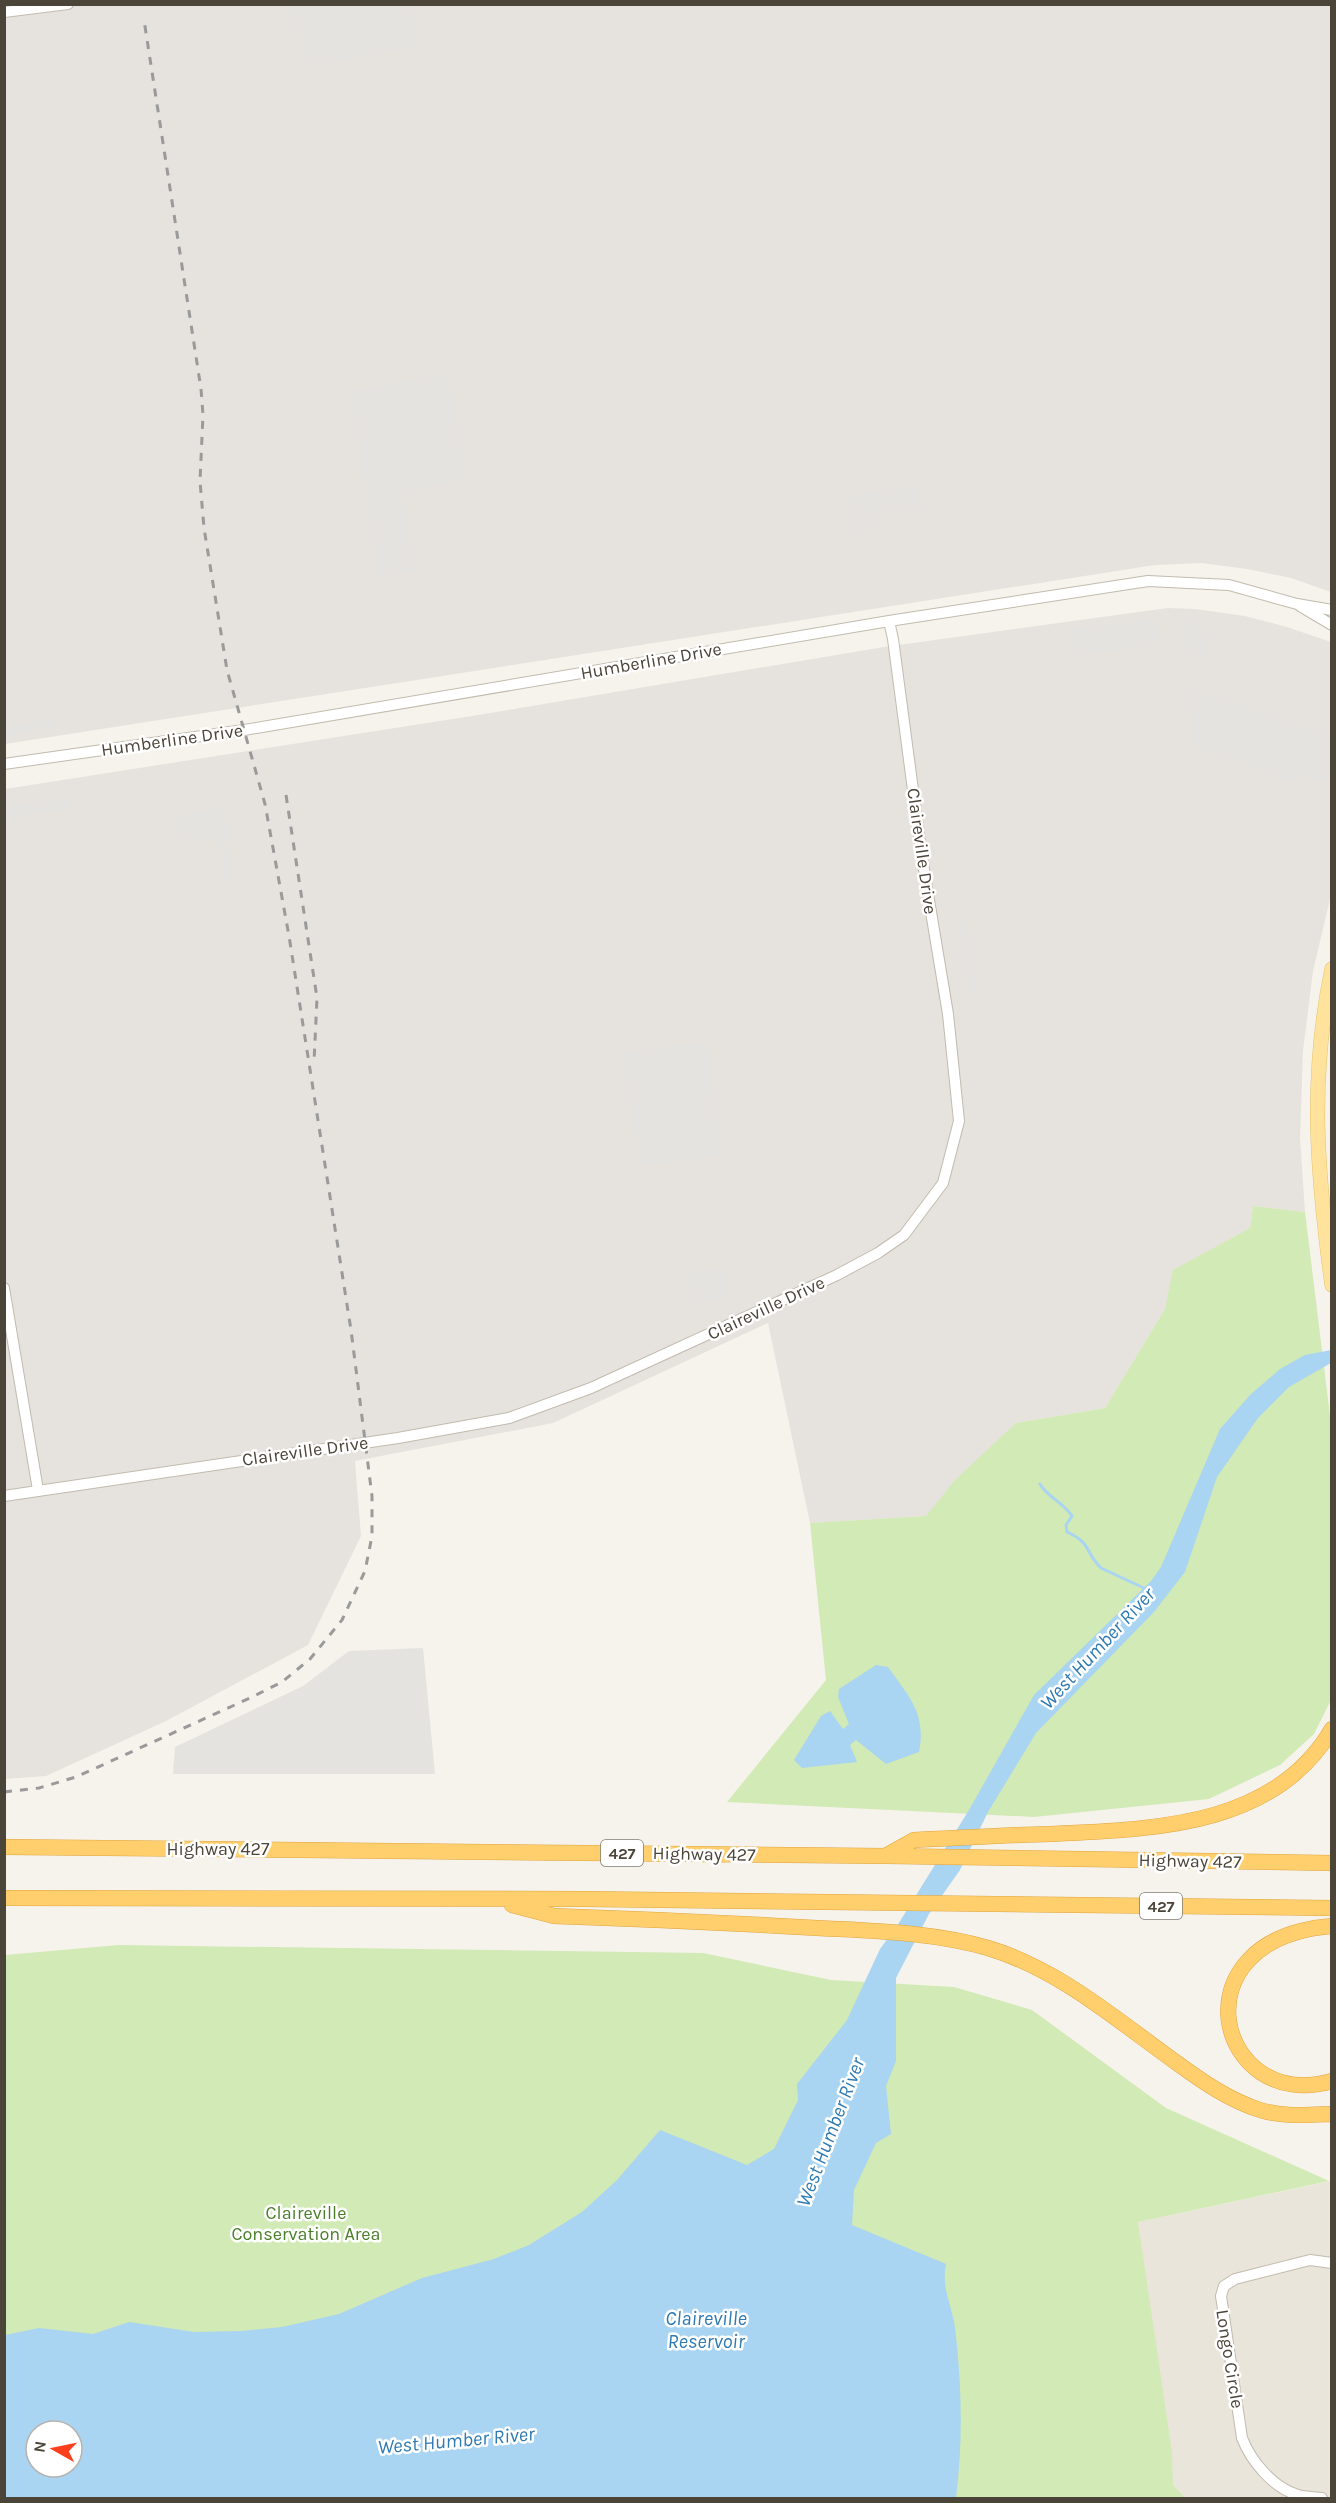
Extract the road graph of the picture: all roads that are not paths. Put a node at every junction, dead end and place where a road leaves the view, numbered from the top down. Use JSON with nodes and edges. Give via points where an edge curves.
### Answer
{"nodes":[{"id":1,"x":68,"y":4,"type":"edge"},
{"id":2,"x":4,"y":12,"type":"edge"},
{"id":3,"x":1297,"y":604,"type":"junction"},
{"id":4,"x":1332,"y":610,"type":"edge"},
{"id":5,"x":889,"y":621,"type":"junction"},
{"id":6,"x":1332,"y":624,"type":"edge"},
{"id":7,"x":4,"y":764,"type":"edge"},
{"id":8,"x":1332,"y":969,"type":"edge"},
{"id":9,"x":1332,"y":1285,"type":"edge"},
{"id":10,"x":4,"y":1288,"type":"edge"},
{"id":11,"x":38,"y":1490,"type":"junction"},
{"id":12,"x":4,"y":1496,"type":"edge"},
{"id":13,"x":1332,"y":1729,"type":"edge"},
{"id":14,"x":4,"y":1847,"type":"edge"},
{"id":15,"x":885,"y":1856,"type":"junction"},
{"id":16,"x":1332,"y":1863,"type":"edge"},
{"id":17,"x":4,"y":1898,"type":"edge"},
{"id":18,"x":492,"y":1900,"type":"junction"},
{"id":19,"x":1332,"y":1908,"type":"edge"},
{"id":20,"x":1332,"y":1926,"type":"edge"},
{"id":21,"x":1332,"y":2081,"type":"edge"},
{"id":22,"x":1332,"y":2114,"type":"edge"},
{"id":23,"x":1332,"y":2263,"type":"edge"},
{"id":24,"x":1322,"y":2499,"type":"edge"}],
"edges":[{"from":1,"to":2,"type":"street"},
{"from":3,"to":4,"type":"street","name":"Humberline Drive"},
{"from":3,"to":5,"type":"street","name":"Humberline Drive","via":[[1229,585],[1148,581]]},
{"from":3,"to":6,"type":"street","name":"Humberline Drive"},
{"from":5,"to":7,"type":"street","name":"Humberline Drive","via":[[244,730]]},
{"from":5,"to":11,"type":"street","name":"Claireville Drive","via":[[948,1014],[959,1121],[943,1183],[904,1235],[837,1275],[591,1388],[509,1418]]},
{"from":8,"to":9,"type":"main road","via":[[1319,1053],[1316,1119],[1318,1179]]},
{"from":10,"to":11,"type":"street"},
{"from":11,"to":12,"type":"street","name":"Claireville Drive"},
{"from":13,"to":15,"type":"highway","via":[[1297,1773],[1252,1802],[1219,1814],[1146,1827],[914,1840]]},
{"from":14,"to":15,"type":"highway","name":"Highway 427","number":"427"},
{"from":15,"to":16,"type":"highway","name":"Highway 427","number":"427"},
{"from":17,"to":18,"type":"highway","number":"427"},
{"from":18,"to":19,"type":"highway","number":"427"},
{"from":18,"to":22,"type":"highway","via":[[554,1916],[855,1930],[989,1948],[1071,1987],[1215,2090],[1276,2114]]},
{"from":20,"to":21,"type":"highway","via":[[1288,1935],[1252,1954],[1231,1987],[1228,2020],[1235,2042],[1257,2070],[1290,2084]]},
{"from":23,"to":24,"type":"street","name":"Longo Circle","via":[[1310,2260],[1235,2279],[1224,2286],[1221,2296],[1242,2438],[1248,2454],[1277,2485],[1296,2495]]}]}
